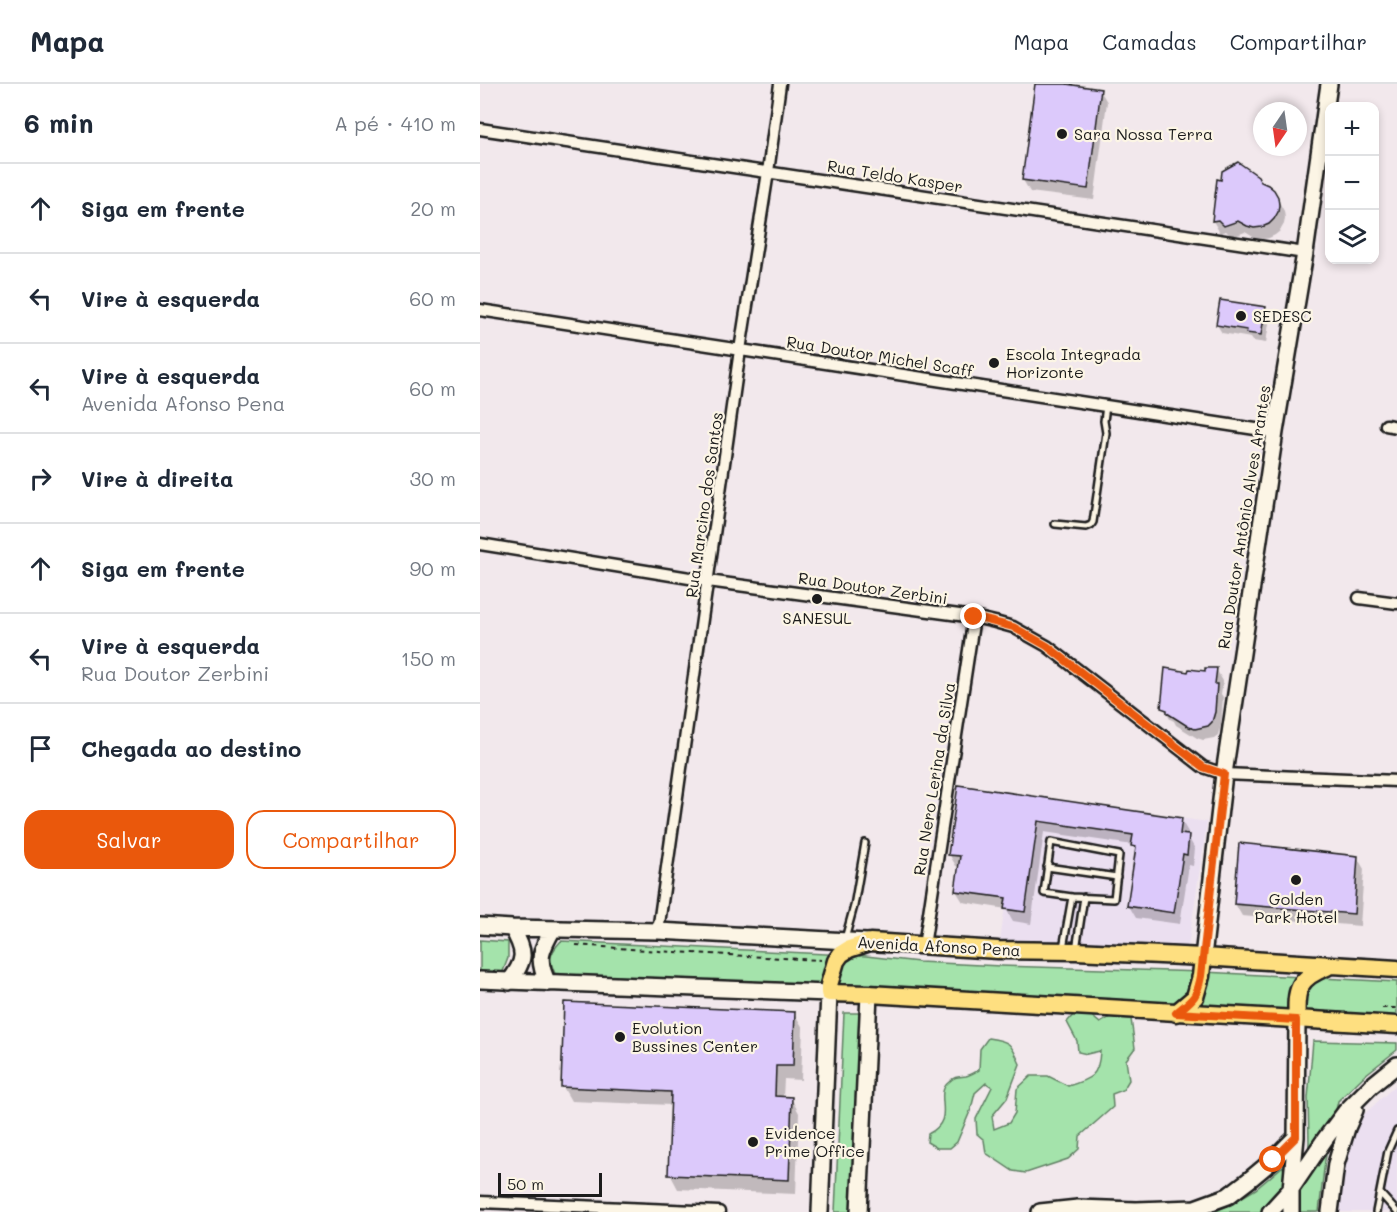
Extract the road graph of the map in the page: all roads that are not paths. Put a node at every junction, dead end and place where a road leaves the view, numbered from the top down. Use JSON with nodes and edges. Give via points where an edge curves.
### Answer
{"nodes":[{"id":1,"x":780,"y":84,"type":"edge"},
{"id":2,"x":1329,"y":84,"type":"edge"},
{"id":3,"x":480,"y":129,"type":"edge"},
{"id":4,"x":768,"y":172,"type":"junction"},
{"id":5,"x":1305,"y":253,"type":"junction"},
{"id":6,"x":480,"y":310,"type":"edge"},
{"id":7,"x":741,"y":351,"type":"junction"},
{"id":8,"x":1106,"y":406,"type":"junction"},
{"id":9,"x":1275,"y":432,"type":"junction"},
{"id":10,"x":1055,"y":524,"type":"dead end"},
{"id":11,"x":480,"y":544,"type":"edge"},
{"id":12,"x":708,"y":581,"type":"junction"},
{"id":13,"x":1359,"y":598,"type":"dead end"},
{"id":14,"x":1397,"y":603,"type":"edge"},
{"id":15,"x":974,"y":617,"type":"junction"},
{"id":16,"x":1224,"y":774,"type":"junction"},
{"id":17,"x":1397,"y":782,"type":"edge"},
{"id":18,"x":865,"y":843,"type":"dead end"},
{"id":19,"x":1047,"y":867,"type":"junction"},
{"id":20,"x":1117,"y":877,"type":"junction"},
{"id":21,"x":1072,"y":897,"type":"junction"},
{"id":22,"x":1084,"y":897,"type":"junction"},
{"id":23,"x":480,"y":926,"type":"edge"},
{"id":24,"x":512,"y":928,"type":"junction"},
{"id":25,"x":553,"y":929,"type":"junction"},
{"id":26,"x":658,"y":931,"type":"junction"},
{"id":27,"x":845,"y":941,"type":"junction"},
{"id":28,"x":870,"y":942,"type":"junction"},
{"id":29,"x":924,"y":946,"type":"junction"},
{"id":30,"x":1069,"y":951,"type":"junction"},
{"id":31,"x":1203,"y":957,"type":"junction"},
{"id":32,"x":1331,"y":965,"type":"junction"},
{"id":33,"x":1397,"y":969,"type":"edge"},
{"id":34,"x":480,"y":980,"type":"edge"},
{"id":35,"x":509,"y":981,"type":"junction"},
{"id":36,"x":548,"y":982,"type":"junction"},
{"id":37,"x":829,"y":993,"type":"junction"},
{"id":38,"x":869,"y":994,"type":"junction"},
{"id":39,"x":1176,"y":1013,"type":"junction"},
{"id":40,"x":1296,"y":1020,"type":"junction"},
{"id":41,"x":1397,"y":1025,"type":"edge"},
{"id":42,"x":1397,"y":1065,"type":"edge"},
{"id":43,"x":1362,"y":1096,"type":"junction"},
{"id":44,"x":1397,"y":1131,"type":"edge"},
{"id":45,"x":1296,"y":1137,"type":"junction"},
{"id":46,"x":1291,"y":1190,"type":"junction"},
{"id":47,"x":1380,"y":1193,"type":"junction"},
{"id":48,"x":480,"y":1202,"type":"edge"},
{"id":49,"x":1195,"y":1210,"type":"edge"},
{"id":50,"x":1138,"y":1211,"type":"edge"},
{"id":51,"x":720,"y":1212,"type":"edge"},
{"id":52,"x":820,"y":1212,"type":"edge"},
{"id":53,"x":859,"y":1212,"type":"edge"},
{"id":54,"x":1040,"y":1212,"type":"edge"},
{"id":55,"x":1270,"y":1212,"type":"edge"},
{"id":56,"x":1291,"y":1212,"type":"edge"},
{"id":57,"x":1330,"y":1212,"type":"edge"},
{"id":58,"x":1376,"y":1212,"type":"edge"},
{"id":59,"x":1397,"y":1212,"type":"edge"}],
"edges":[{"from":1,"to":4,"type":"street","name":"Rua Marcino dos Santos"},
{"from":2,"to":5,"type":"main road","name":"Rua Doutor Antônio Alves Arantes"},
{"from":3,"to":4,"type":"street","name":"Rua Teldo Kasper"},
{"from":4,"to":5,"type":"street","name":"Rua Teldo Kasper"},
{"from":4,"to":7,"type":"street","name":"Rua Marcino dos Santos"},
{"from":5,"to":9,"type":"main road","name":"Rua Doutor Antônio Alves Arantes"},
{"from":6,"to":7,"type":"street","name":"Rua Doutor Michel Scaff"},
{"from":7,"to":8,"type":"street","name":"Rua Doutor Michel Scaff"},
{"from":7,"to":12,"type":"street","name":"Rua Marcino dos Santos"},
{"from":8,"to":9,"type":"street","name":"Rua Doutor Michel Scaff"},
{"from":8,"to":10,"type":"lane","via":[[1106,433],[1093,522],[1086,527]]},
{"from":9,"to":16,"type":"main road","name":"Rua Doutor Antônio Alves Arantes"},
{"from":11,"to":12,"type":"street","name":"Rua Doutor Zerbini"},
{"from":12,"to":15,"type":"street","name":"Rua Doutor Zerbini"},
{"from":12,"to":26,"type":"street","name":"Rua Marcino dos Santos"},
{"from":13,"to":14,"type":"street"},
{"from":15,"to":16,"type":"street","name":"Rua Doutor Zerbini","via":[[1013,627],[1047,646],[1203,767]]},
{"from":15,"to":29,"type":"street","name":"Rua Nero Lerina da Silva"},
{"from":16,"to":17,"type":"street","name":"Rua Doutor Zerbini"},
{"from":16,"to":31,"type":"main road","name":"Rua Doutor Antônio Alves Arantes"},
{"from":18,"to":27,"type":"lane"},
{"from":19,"to":20,"type":"lane"},
{"from":19,"to":20,"type":"lane","via":[[1051,842],[1119,855]]},
{"from":19,"to":21,"type":"lane","via":[[1044,893]]},
{"from":20,"to":22,"type":"lane","via":[[1114,899]]},
{"from":21,"to":22,"type":"lane"},
{"from":21,"to":30,"type":"lane"},
{"from":22,"to":30,"type":"lane"},
{"from":23,"to":24,"type":"main road","name":"Avenida Afonso Pena"},
{"from":24,"to":25,"type":"main road","name":"Avenida Afonso Pena"},
{"from":24,"to":35,"type":"main road","via":[[522,954],[521,964]]},
{"from":25,"to":26,"type":"main road","name":"Avenida Afonso Pena"},
{"from":25,"to":36,"type":"main road","via":[[541,960]]},
{"from":26,"to":27,"type":"main road","name":"Avenida Afonso Pena"},
{"from":27,"to":28,"type":"main road","name":"Avenida Afonso Pena"},
{"from":28,"to":29,"type":"main road","name":"Avenida Afonso Pena"},
{"from":28,"to":37,"type":"main road","via":[[841,954]]},
{"from":29,"to":30,"type":"main road","name":"Avenida Afonso Pena"},
{"from":30,"to":31,"type":"main road","name":"Avenida Afonso Pena"},
{"from":31,"to":32,"type":"main road","name":"Avenida Afonso Pena"},
{"from":31,"to":39,"type":"main road","via":[[1195,998]]},
{"from":32,"to":33,"type":"main road","name":"Avenida Afonso Pena"},
{"from":32,"to":40,"type":"main road","via":[[1311,973],[1300,987]]},
{"from":34,"to":35,"type":"main road"},
{"from":35,"to":36,"type":"main road"},
{"from":36,"to":37,"type":"main road"},
{"from":37,"to":38,"type":"main road"},
{"from":37,"to":52,"type":"main road"},
{"from":38,"to":39,"type":"main road"},
{"from":38,"to":53,"type":"main road"},
{"from":39,"to":40,"type":"main road"},
{"from":40,"to":41,"type":"main road"},
{"from":40,"to":45,"type":"main road"},
{"from":42,"to":43,"type":"main road"},
{"from":43,"to":46,"type":"main road","via":[[1346,1111]]},
{"from":43,"to":57,"type":"main road","via":[[1336,1164]]},
{"from":44,"to":47,"type":"lane","via":[[1388,1151]]},
{"from":45,"to":46,"type":"main road"},
{"from":45,"to":49,"type":"main road","via":[[1228,1196]]},
{"from":46,"to":55,"type":"main road"},
{"from":46,"to":56,"type":"main road"},
{"from":47,"to":58,"type":"lane"},
{"from":47,"to":59,"type":"lane"},
{"from":48,"to":51,"type":"street"},
{"from":49,"to":50,"type":"main road"},
{"from":50,"to":54,"type":"main road","via":[[1078,1208]]}]}
